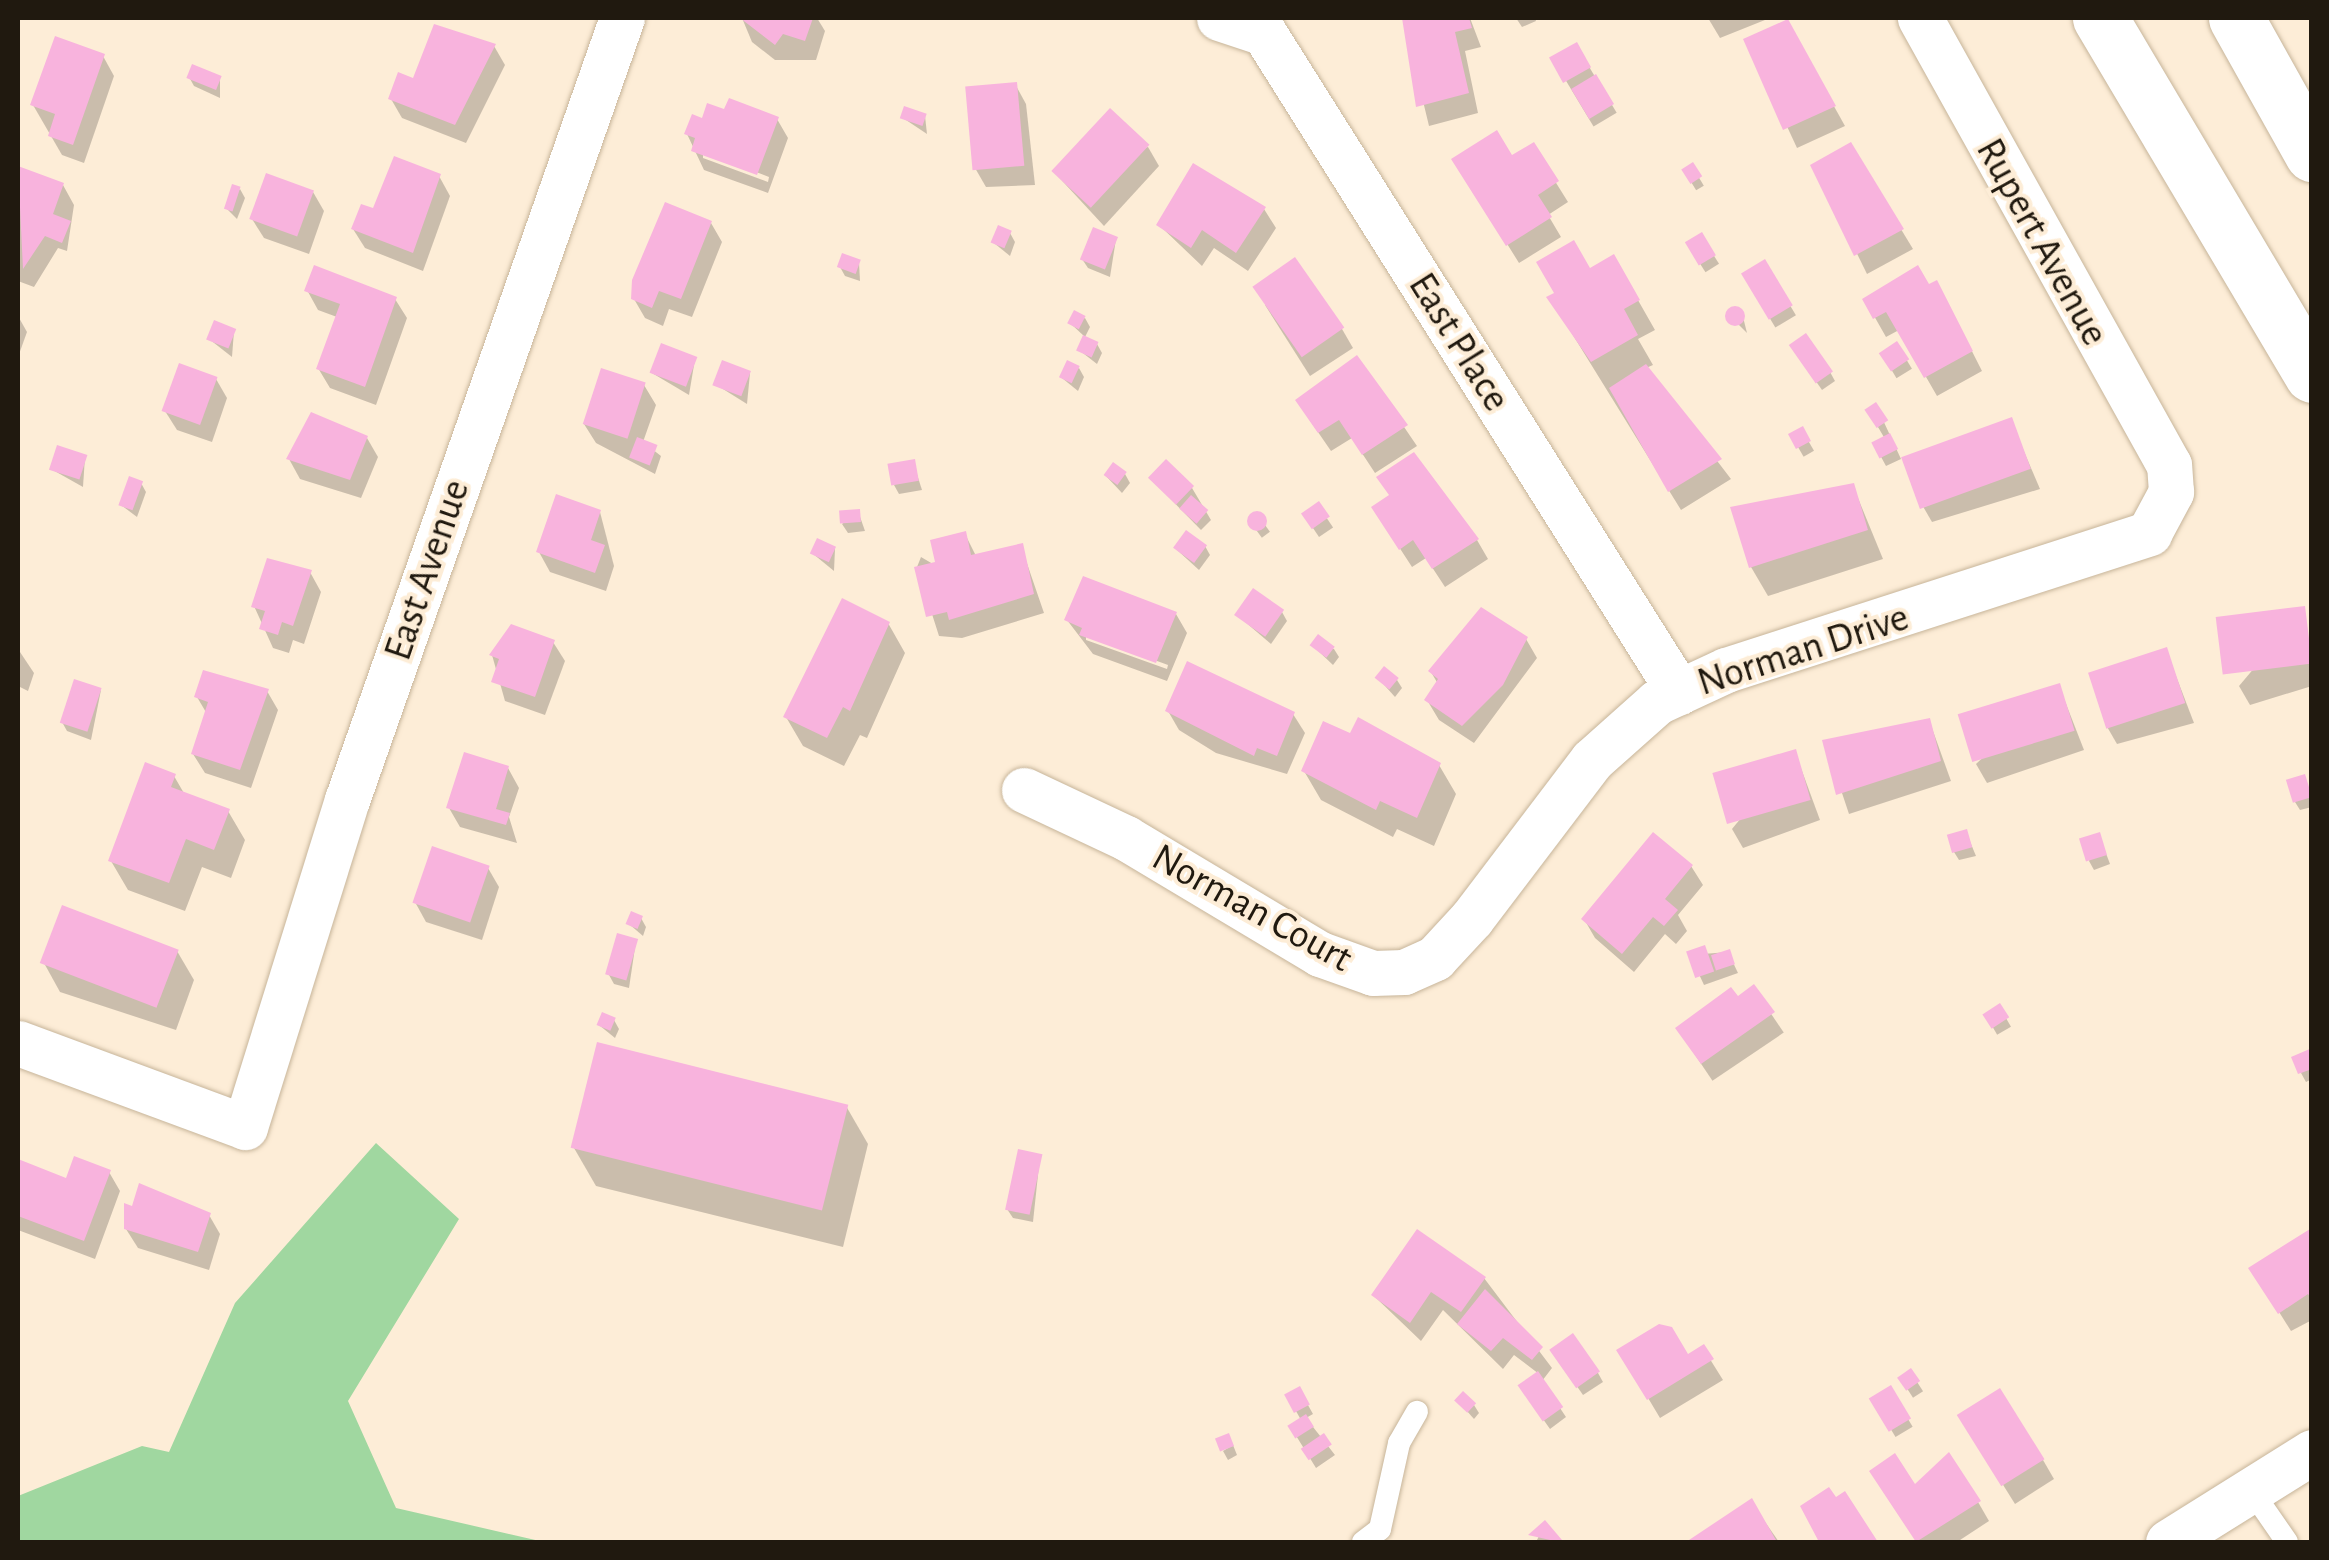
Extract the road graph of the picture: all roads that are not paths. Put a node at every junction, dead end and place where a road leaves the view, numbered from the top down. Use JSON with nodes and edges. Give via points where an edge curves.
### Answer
{"nodes":[{"id":1,"x":622,"y":18,"type":"edge"},
{"id":2,"x":1219,"y":18,"type":"edge"},
{"id":3,"x":1920,"y":18,"type":"edge"},
{"id":4,"x":2100,"y":18,"type":"edge"},
{"id":5,"x":2236,"y":18,"type":"edge"},
{"id":6,"x":1268,"y":25,"type":"edge"},
{"id":7,"x":2312,"y":154,"type":"edge"},
{"id":8,"x":2312,"y":375,"type":"edge"},
{"id":9,"x":2169,"y":465,"type":"joint"},
{"id":10,"x":1679,"y":692,"type":"junction"},
{"id":11,"x":1024,"y":790,"type":"dead end"},
{"id":12,"x":1472,"y":918,"type":"joint"},
{"id":13,"x":18,"y":1043,"type":"edge"},
{"id":14,"x":1418,"y":1412,"type":"dead end"},
{"id":15,"x":2312,"y":1452,"type":"edge"},
{"id":16,"x":2251,"y":1490,"type":"junction"},
{"id":17,"x":1363,"y":1542,"type":"edge"},
{"id":18,"x":2168,"y":1542,"type":"edge"},
{"id":19,"x":2287,"y":1542,"type":"edge"}],
"edges":[{"from":1,"to":13,"type":"street","name":"East Avenue","via":[[347,800],[245,1127]]},
{"from":2,"to":6,"type":"street","name":"East Place"},
{"from":3,"to":9,"type":"street","name":"Rupert Avenue"},
{"from":4,"to":8,"type":"highway"},
{"from":5,"to":7,"type":"highway"},
{"from":6,"to":10,"type":"street","name":"East Place"},
{"from":9,"to":10,"type":"street","name":"Norman Drive","via":[[2166,510],[2140,539]]},
{"from":10,"to":12,"type":"street","name":"Norman Drive","via":[[1612,738]]},
{"from":11,"to":12,"type":"street","name":"Norman Court","via":[[1126,838],[1291,939],[1373,973],[1421,967]]},
{"from":14,"to":17,"type":"lane","via":[[1399,1443],[1380,1529]]},
{"from":15,"to":16,"type":"street"},
{"from":16,"to":18,"type":"street"},
{"from":16,"to":19,"type":"lane"}]}
